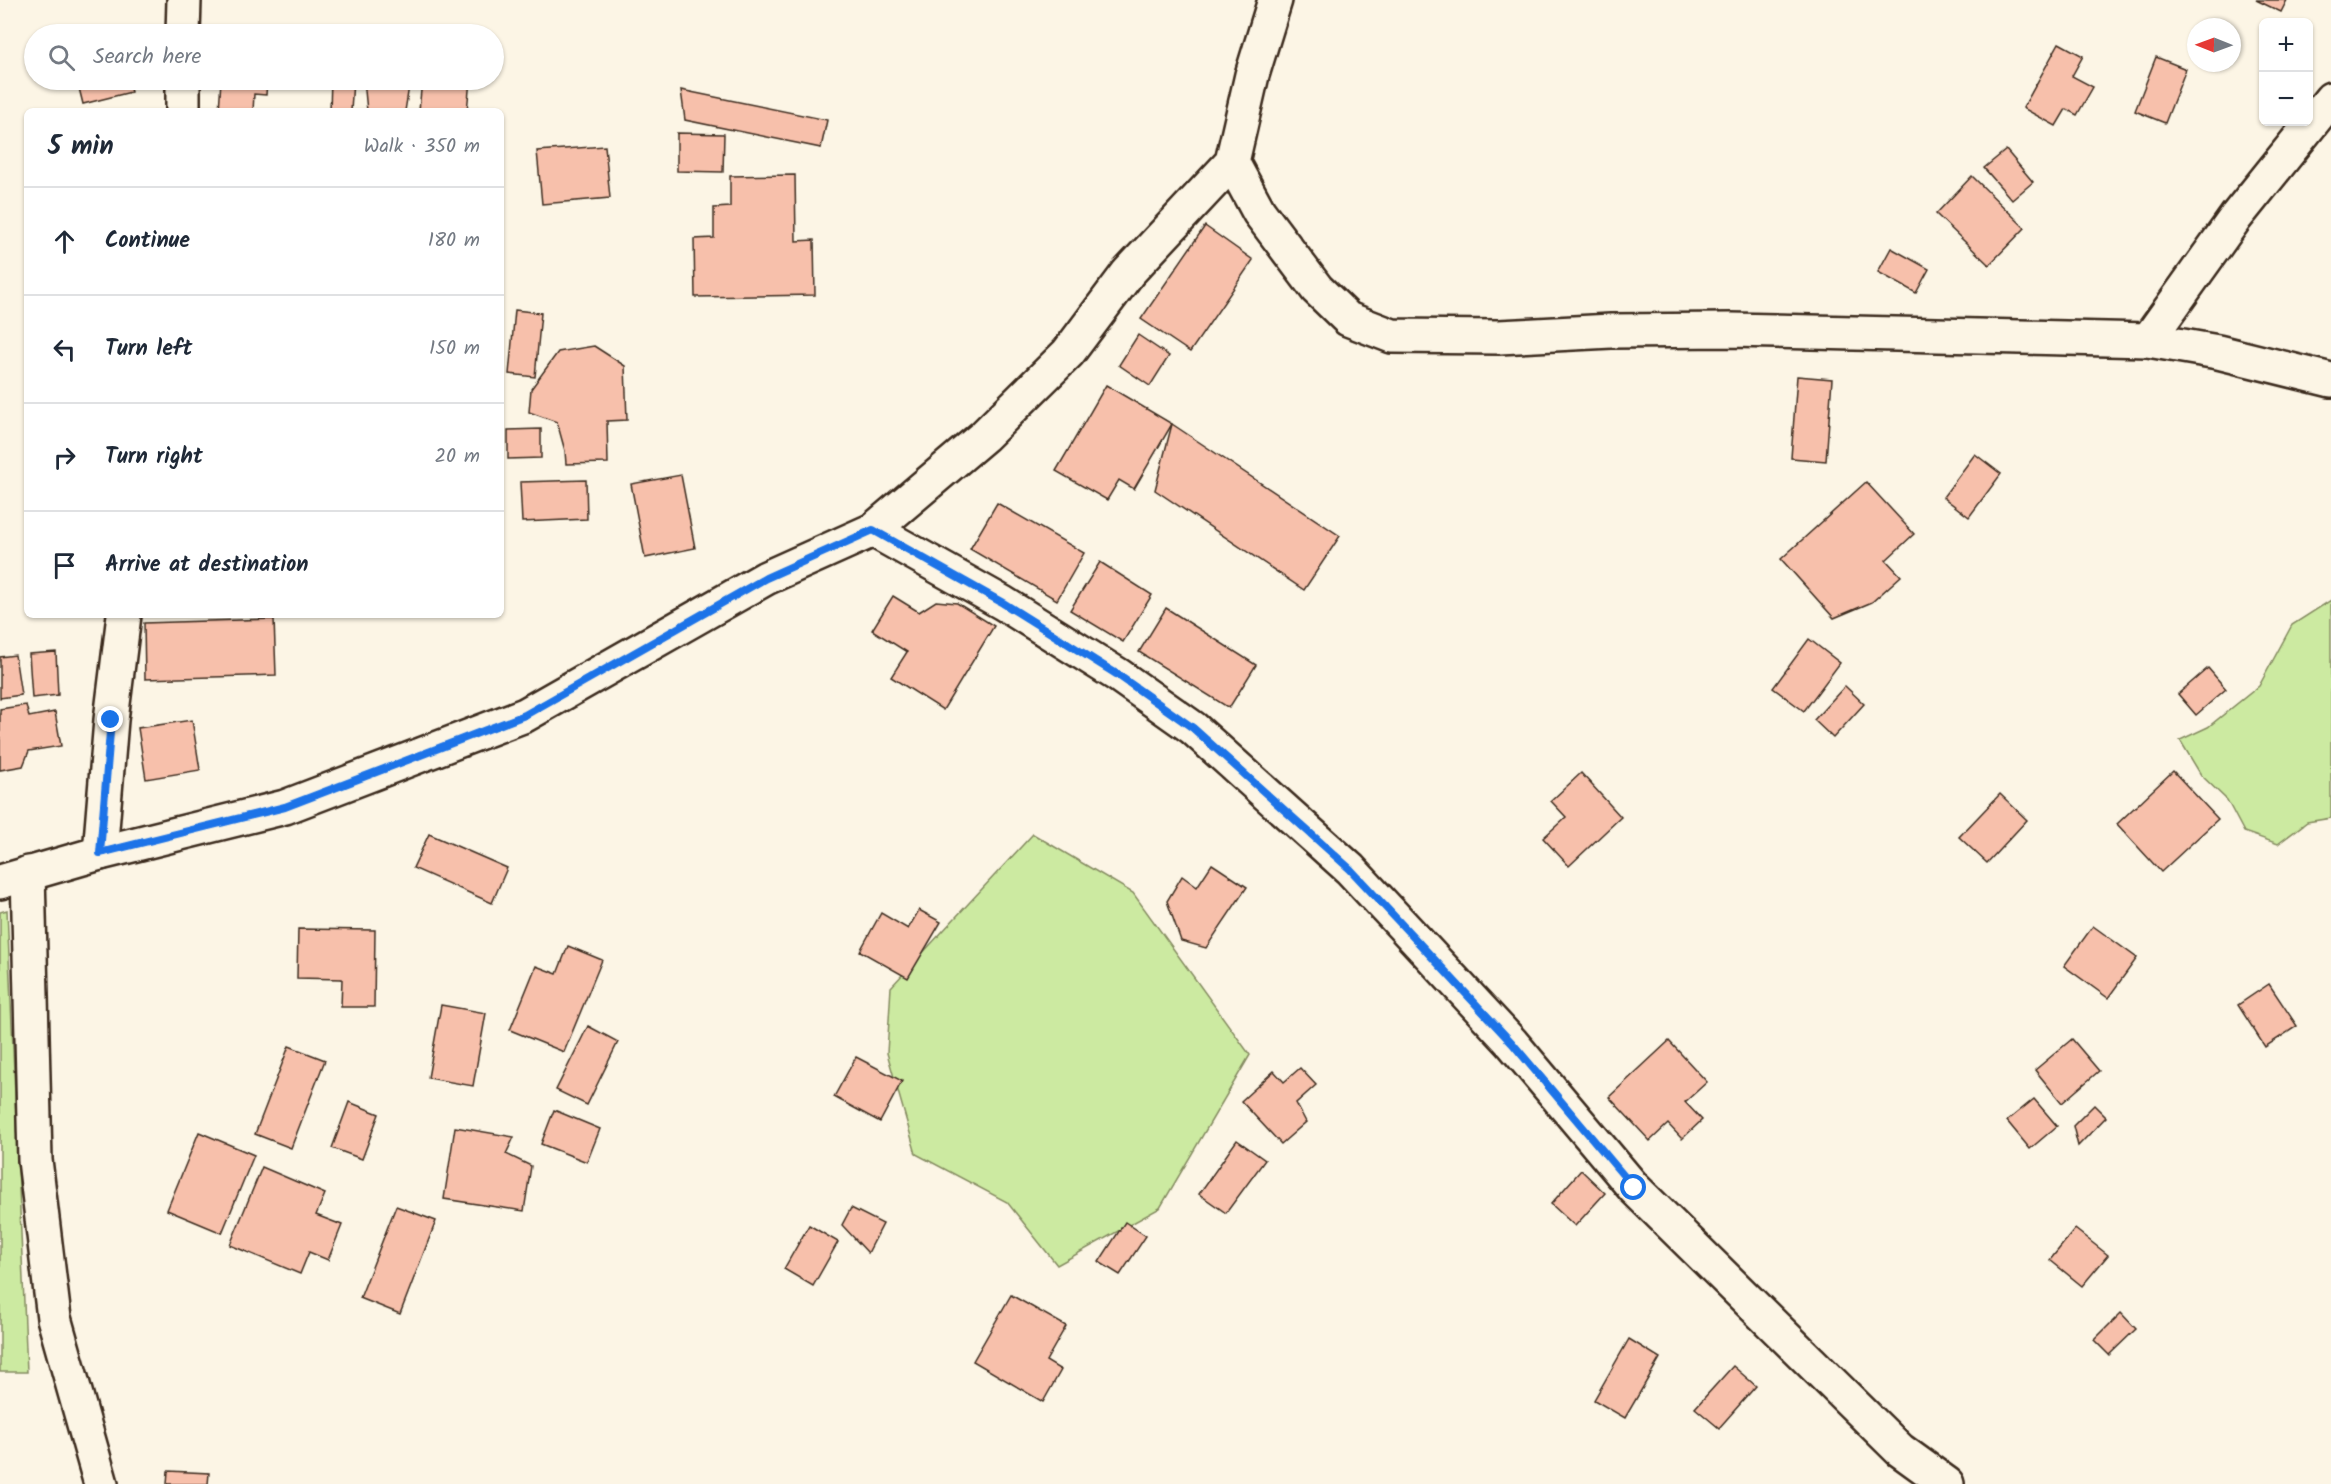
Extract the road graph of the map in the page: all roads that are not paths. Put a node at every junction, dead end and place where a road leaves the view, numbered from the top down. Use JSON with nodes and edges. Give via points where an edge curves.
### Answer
{"nodes":[{"id":1,"x":184,"y":0,"type":"edge"},
{"id":2,"x":1275,"y":0,"type":"edge"},
{"id":3,"x":183,"y":24,"type":"edge"},
{"id":4,"x":183,"y":90,"type":"edge"},
{"id":5,"x":2331,"y":99,"type":"edge"},
{"id":6,"x":183,"y":108,"type":"edge"},
{"id":7,"x":1232,"y":162,"type":"junction"},
{"id":8,"x":2148,"y":339,"type":"junction"},
{"id":9,"x":2331,"y":380,"type":"edge"},
{"id":10,"x":873,"y":530,"type":"junction"},
{"id":11,"x":124,"y":618,"type":"edge"},
{"id":12,"x":100,"y":853,"type":"junction"},
{"id":13,"x":14,"y":878,"type":"edge"},
{"id":14,"x":101,"y":1484,"type":"edge"},
{"id":15,"x":1947,"y":1484,"type":"edge"}],
"edges":[{"from":1,"to":3,"type":"street"},
{"from":2,"to":7,"type":"street"},
{"from":4,"to":6,"type":"street"},
{"from":5,"to":8,"type":"street","via":[[2236,217]]},
{"from":7,"to":8,"type":"street","via":[[1259,212],[1317,289],[1348,319],[1392,336],[1731,330]]},
{"from":7,"to":10,"type":"street","via":[[1128,273],[1068,353],[984,436]]},
{"from":8,"to":9,"type":"street"},
{"from":10,"to":12,"type":"street","via":[[766,578],[525,715],[285,807]]},
{"from":10,"to":15,"type":"street","via":[[1003,603],[1108,669],[1202,736],[1350,869],[1512,1043],[1634,1188],[1900,1450]]},
{"from":11,"to":12,"type":"street"},
{"from":12,"to":13,"type":"street"},
{"from":13,"to":14,"type":"street","via":[[35,1160],[52,1306]]}]}
